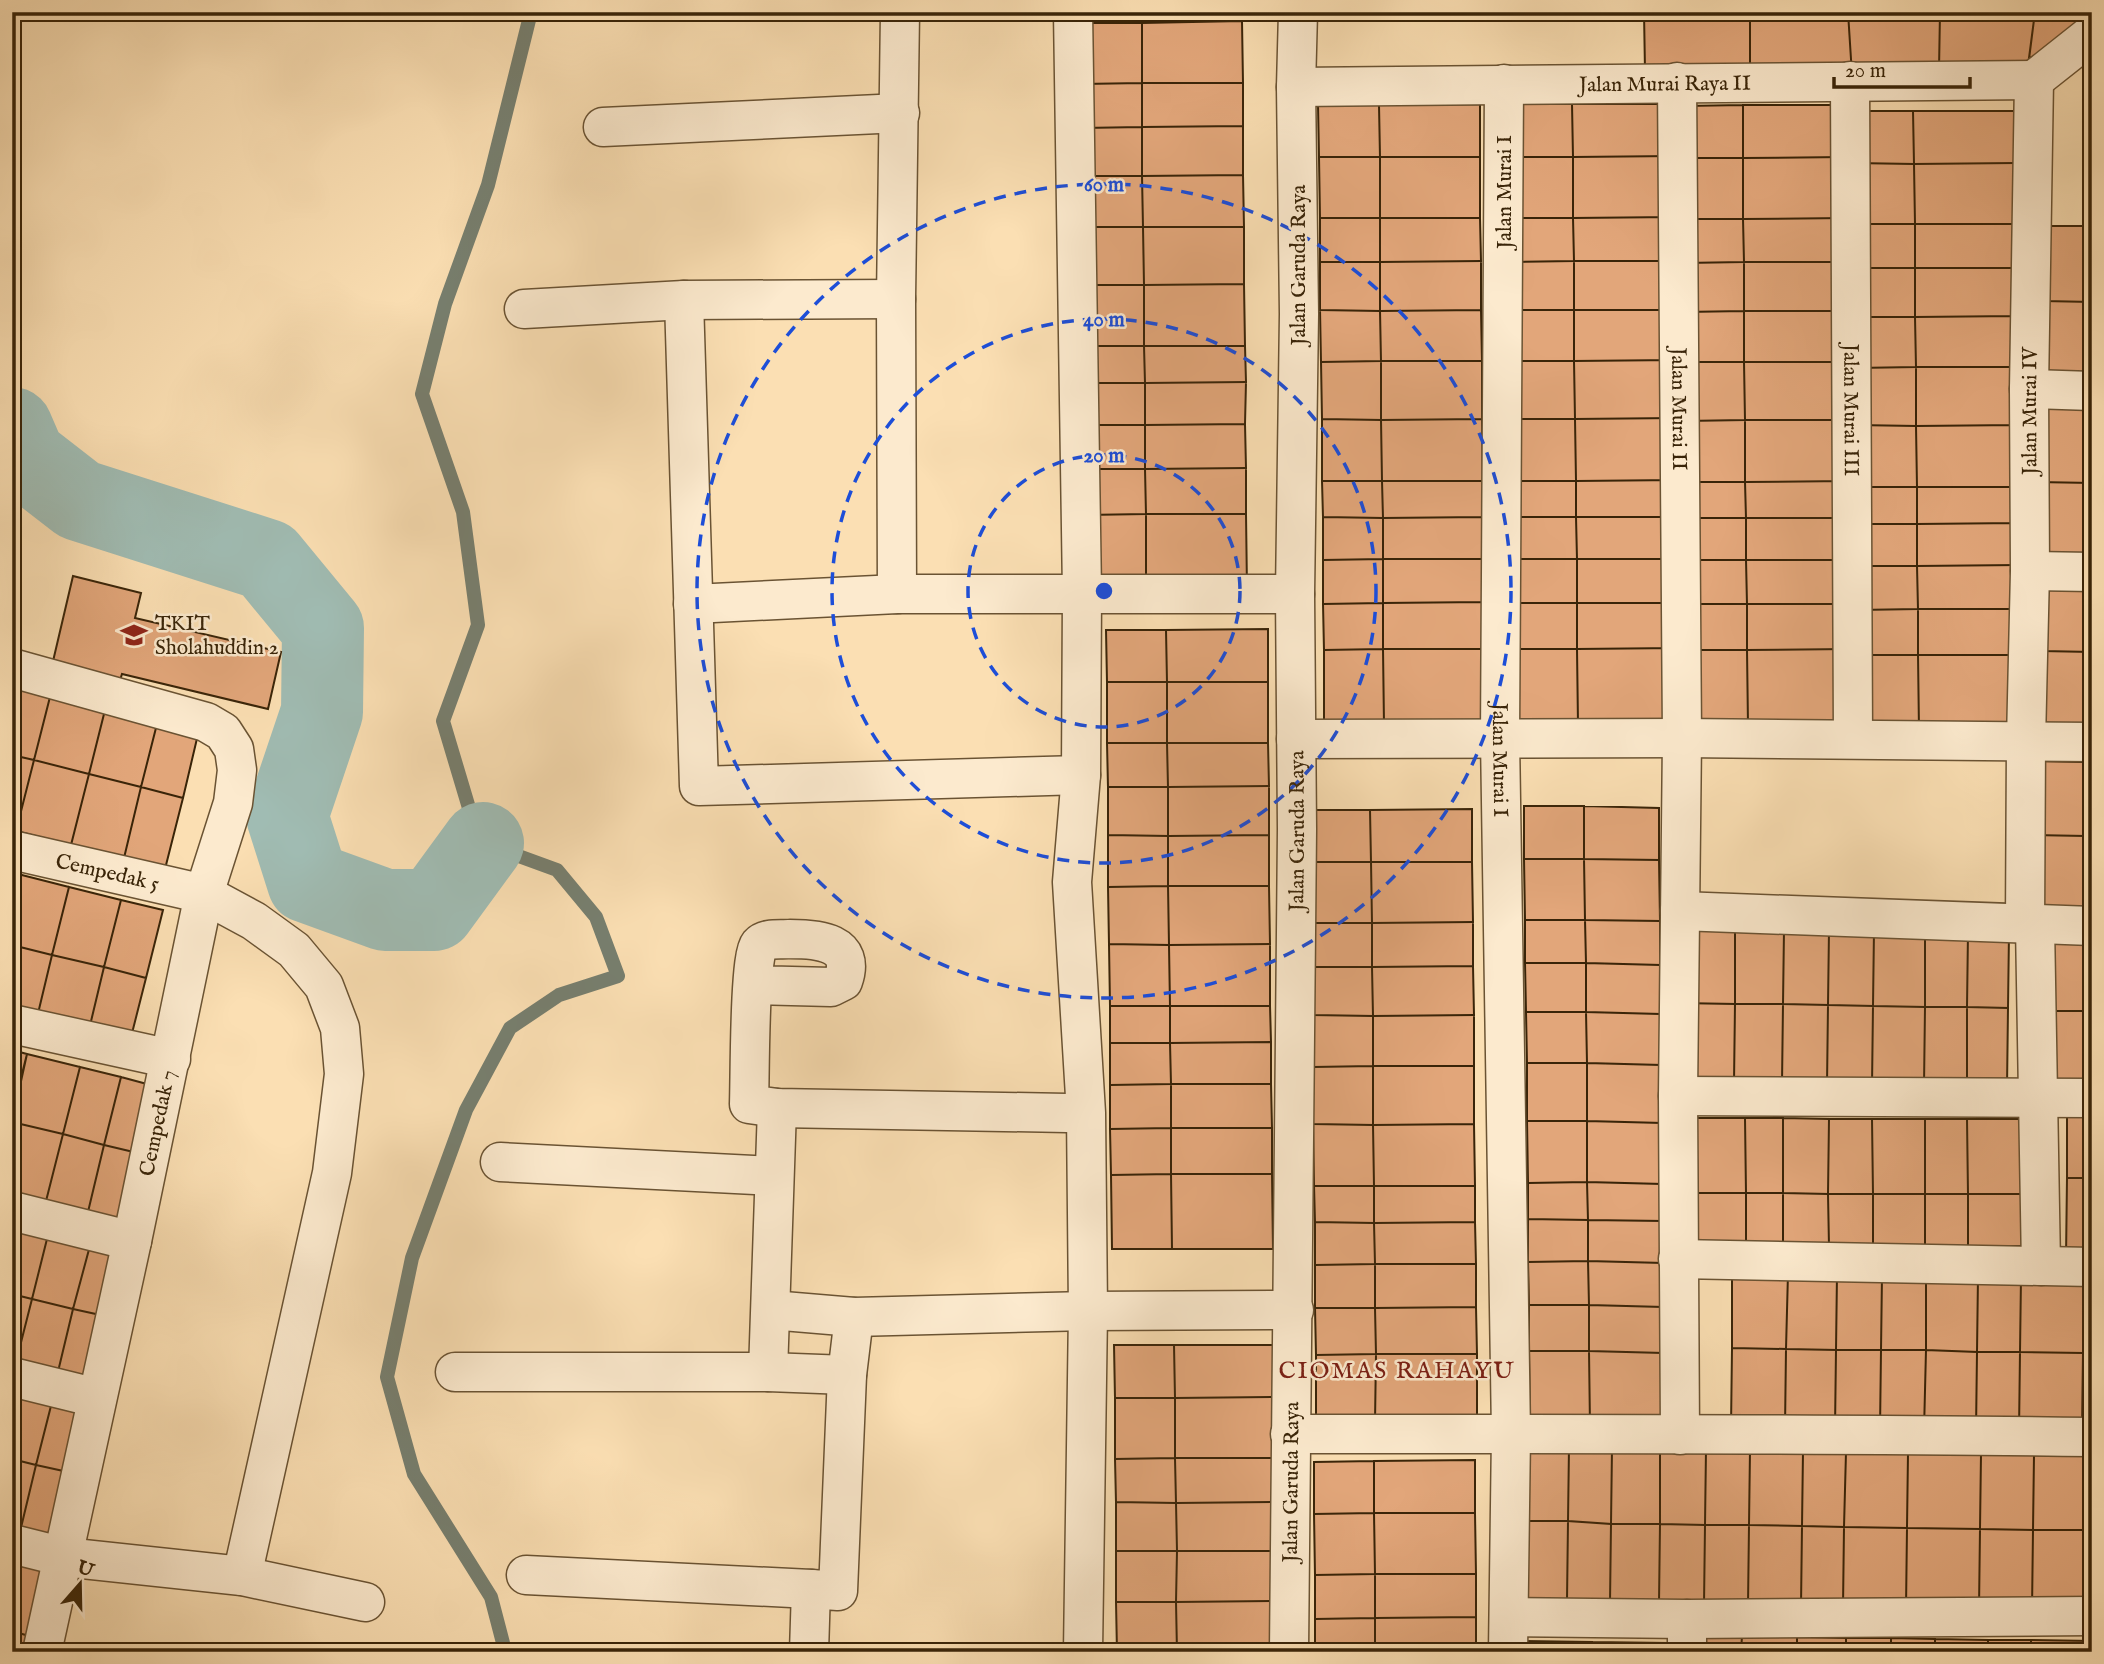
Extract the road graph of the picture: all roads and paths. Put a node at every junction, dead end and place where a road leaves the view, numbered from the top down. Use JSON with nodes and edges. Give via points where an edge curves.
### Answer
{"nodes":[{"id":1,"x":900,"y":12,"type":"edge"},
{"id":2,"x":1073,"y":12,"type":"edge"},
{"id":3,"x":1298,"y":12,"type":"edge"},
{"id":4,"x":2092,"y":34,"type":"edge"},
{"id":5,"x":2034,"y":80,"type":"junction"},
{"id":6,"x":1850,"y":81,"type":"junction"},
{"id":7,"x":1677,"y":82,"type":"junction"},
{"id":8,"x":1504,"y":84,"type":"junction"},
{"id":9,"x":1296,"y":87,"type":"junction"},
{"id":10,"x":900,"y":113,"type":"junction"},
{"id":11,"x":603,"y":127,"type":"dead end"},
{"id":12,"x":896,"y":299,"type":"junction"},
{"id":13,"x":684,"y":300,"type":"junction"},
{"id":14,"x":524,"y":309,"type":"dead end"},
{"id":15,"x":2029,"y":389,"type":"junction"},
{"id":16,"x":2092,"y":391,"type":"edge"},
{"id":17,"x":2030,"y":571,"type":"junction"},
{"id":18,"x":2092,"y":572,"type":"edge"},
{"id":19,"x":1082,"y":593,"type":"junction"},
{"id":20,"x":897,"y":594,"type":"junction"},
{"id":21,"x":1295,"y":594,"type":"junction"},
{"id":22,"x":692,"y":604,"type":"junction"},
{"id":23,"x":12,"y":668,"type":"edge"},
{"id":24,"x":1500,"y":738,"type":"junction"},
{"id":25,"x":1682,"y":738,"type":"junction"},
{"id":26,"x":1853,"y":738,"type":"junction"},
{"id":27,"x":1296,"y":739,"type":"junction"},
{"id":28,"x":2026,"y":741,"type":"junction"},
{"id":29,"x":2092,"y":743,"type":"edge"},
{"id":30,"x":1081,"y":775,"type":"junction"},
{"id":31,"x":12,"y":850,"type":"edge"},
{"id":32,"x":204,"y":894,"type":"junction"},
{"id":33,"x":1680,"y":911,"type":"junction"},
{"id":34,"x":2030,"y":925,"type":"junction"},
{"id":35,"x":2092,"y":926,"type":"edge"},
{"id":36,"x":753,"y":985,"type":"dead end"},
{"id":37,"x":12,"y":1024,"type":"edge"},
{"id":38,"x":171,"y":1059,"type":"junction"},
{"id":39,"x":1678,"y":1096,"type":"junction"},
{"id":40,"x":2038,"y":1097,"type":"junction"},
{"id":41,"x":2092,"y":1098,"type":"edge"},
{"id":42,"x":777,"y":1108,"type":"junction"},
{"id":43,"x":1068,"y":1113,"type":"dead end"},
{"id":44,"x":500,"y":1162,"type":"dead end"},
{"id":45,"x":773,"y":1176,"type":"junction"},
{"id":46,"x":12,"y":1211,"type":"edge"},
{"id":47,"x":132,"y":1241,"type":"junction"},
{"id":48,"x":1678,"y":1259,"type":"junction"},
{"id":49,"x":2041,"y":1266,"type":"junction"},
{"id":50,"x":2092,"y":1267,"type":"edge"},
{"id":51,"x":771,"y":1310,"type":"junction"},
{"id":52,"x":1294,"y":1310,"type":"junction"},
{"id":53,"x":1088,"y":1311,"type":"junction"},
{"id":54,"x":854,"y":1317,"type":"junction"},
{"id":55,"x":455,"y":1372,"type":"dead end"},
{"id":56,"x":768,"y":1372,"type":"junction"},
{"id":57,"x":848,"y":1375,"type":"junction"},
{"id":58,"x":12,"y":1377,"type":"edge"},
{"id":59,"x":97,"y":1398,"type":"junction"},
{"id":60,"x":1290,"y":1434,"type":"junction"},
{"id":61,"x":1511,"y":1434,"type":"junction"},
{"id":62,"x":1680,"y":1435,"type":"junction"},
{"id":63,"x":2092,"y":1437,"type":"edge"},
{"id":64,"x":12,"y":1544,"type":"edge"},
{"id":65,"x":64,"y":1557,"type":"junction"},
{"id":66,"x":526,"y":1575,"type":"dead end"},
{"id":67,"x":242,"y":1576,"type":"junction"},
{"id":68,"x":811,"y":1589,"type":"junction"},
{"id":69,"x":365,"y":1602,"type":"dead end"},
{"id":70,"x":2092,"y":1616,"type":"edge"},
{"id":71,"x":1508,"y":1634,"type":"edge"},
{"id":72,"x":1687,"y":1635,"type":"edge"},
{"id":73,"x":42,"y":1652,"type":"edge"},
{"id":74,"x":809,"y":1652,"type":"edge"},
{"id":75,"x":1083,"y":1652,"type":"edge"},
{"id":76,"x":1289,"y":1652,"type":"edge"}],
"edges":[{"from":1,"to":10,"type":"street"},
{"from":2,"to":19,"type":"street"},
{"from":3,"to":9,"type":"street","name":"Jalan Garuda Raya"},
{"from":4,"to":5,"type":"street"},
{"from":5,"to":6,"type":"street","name":"Jalan Murai Raya II"},
{"from":5,"to":15,"type":"street","name":"Jalan Murai IV"},
{"from":6,"to":7,"type":"street","name":"Jalan Murai Raya II"},
{"from":6,"to":26,"type":"street","name":"Jalan Murai III"},
{"from":7,"to":8,"type":"street","name":"Jalan Murai Raya II"},
{"from":7,"to":25,"type":"street","name":"Jalan Murai II"},
{"from":8,"to":9,"type":"street","name":"Jalan Murai Raya II"},
{"from":8,"to":24,"type":"street","name":"Jalan Murai I"},
{"from":9,"to":21,"type":"street","name":"Jalan Garuda Raya"},
{"from":10,"to":11,"type":"street"},
{"from":10,"to":12,"type":"street"},
{"from":12,"to":13,"type":"street"},
{"from":12,"to":20,"type":"street"},
{"from":13,"to":14,"type":"street"},
{"from":13,"to":22,"type":"street"},
{"from":15,"to":16,"type":"street"},
{"from":15,"to":17,"type":"street","name":"Jalan Murai IV"},
{"from":17,"to":18,"type":"street"},
{"from":17,"to":28,"type":"street","name":"Jalan Murai IV"},
{"from":19,"to":20,"type":"street"},
{"from":19,"to":21,"type":"street"},
{"from":19,"to":30,"type":"street"},
{"from":20,"to":22,"type":"street"},
{"from":21,"to":27,"type":"street","name":"Jalan Garuda Raya"},
{"from":22,"to":30,"type":"street","via":[[699,786]]},
{"from":23,"to":32,"type":"street","name":"Cempedak 7","via":[[206,722],[223,732],[234,749],[237,770],[233,803]]},
{"from":24,"to":25,"type":"street"},
{"from":24,"to":27,"type":"street"},
{"from":24,"to":61,"type":"street","name":"Jalan Murai I"},
{"from":25,"to":26,"type":"street"},
{"from":25,"to":33,"type":"street","name":"Jalan Murai II"},
{"from":26,"to":28,"type":"street"},
{"from":27,"to":52,"type":"street","name":"Jalan Garuda Raya"},
{"from":28,"to":29,"type":"street"},
{"from":28,"to":34,"type":"street","name":"Jalan Murai IV"},
{"from":30,"to":53,"type":"street","via":[[1072,882],[1086,1114]]},
{"from":31,"to":32,"type":"street","name":"Cempedak 5"},
{"from":32,"to":38,"type":"street","name":"Cempedak 7"},
{"from":32,"to":67,"type":"street","name":"Cempedak 5","via":[[294,950],[324,986],[340,1028],[344,1074],[332,1173]]},
{"from":33,"to":34,"type":"street"},
{"from":33,"to":39,"type":"street","name":"Jalan Murai II"},
{"from":34,"to":35,"type":"street"},
{"from":34,"to":40,"type":"street","name":"Jalan Murai IV"},
{"from":36,"to":42,"type":"street","via":[[749,1104]]},
{"from":37,"to":38,"type":"street"},
{"from":38,"to":47,"type":"street","name":"Cempedak 7"},
{"from":39,"to":40,"type":"street"},
{"from":39,"to":48,"type":"street","name":"Jalan Murai II"},
{"from":40,"to":41,"type":"street"},
{"from":40,"to":49,"type":"street","name":"Jalan Murai IV"},
{"from":42,"to":43,"type":"street"},
{"from":42,"to":45,"type":"street"},
{"from":44,"to":45,"type":"street"},
{"from":45,"to":51,"type":"street"},
{"from":46,"to":47,"type":"street"},
{"from":47,"to":59,"type":"street","name":"Cempedak 7"},
{"from":48,"to":49,"type":"street"},
{"from":48,"to":62,"type":"street","name":"Jalan Murai II"},
{"from":49,"to":50,"type":"street"},
{"from":51,"to":54,"type":"street"},
{"from":51,"to":56,"type":"street"},
{"from":52,"to":53,"type":"street"},
{"from":52,"to":60,"type":"street","name":"Jalan Garuda Raya"},
{"from":53,"to":54,"type":"street"},
{"from":53,"to":75,"type":"street"},
{"from":54,"to":57,"type":"street"},
{"from":55,"to":56,"type":"street"},
{"from":56,"to":57,"type":"street"},
{"from":57,"to":68,"type":"street","via":[[838,1591]]},
{"from":58,"to":59,"type":"street"},
{"from":59,"to":65,"type":"street","name":"Cempedak 7"},
{"from":60,"to":61,"type":"street"},
{"from":60,"to":76,"type":"street","name":"Jalan Garuda Raya"},
{"from":61,"to":62,"type":"street"},
{"from":61,"to":71,"type":"street","name":"Jalan Murai I"},
{"from":62,"to":63,"type":"street"},
{"from":64,"to":65,"type":"street"},
{"from":65,"to":67,"type":"street"},
{"from":65,"to":73,"type":"street","name":"Cempedak 7"},
{"from":66,"to":68,"type":"street"},
{"from":67,"to":69,"type":"street"},
{"from":68,"to":74,"type":"street"},
{"from":70,"to":72,"type":"street"},
{"from":71,"to":72,"type":"street"}]}
